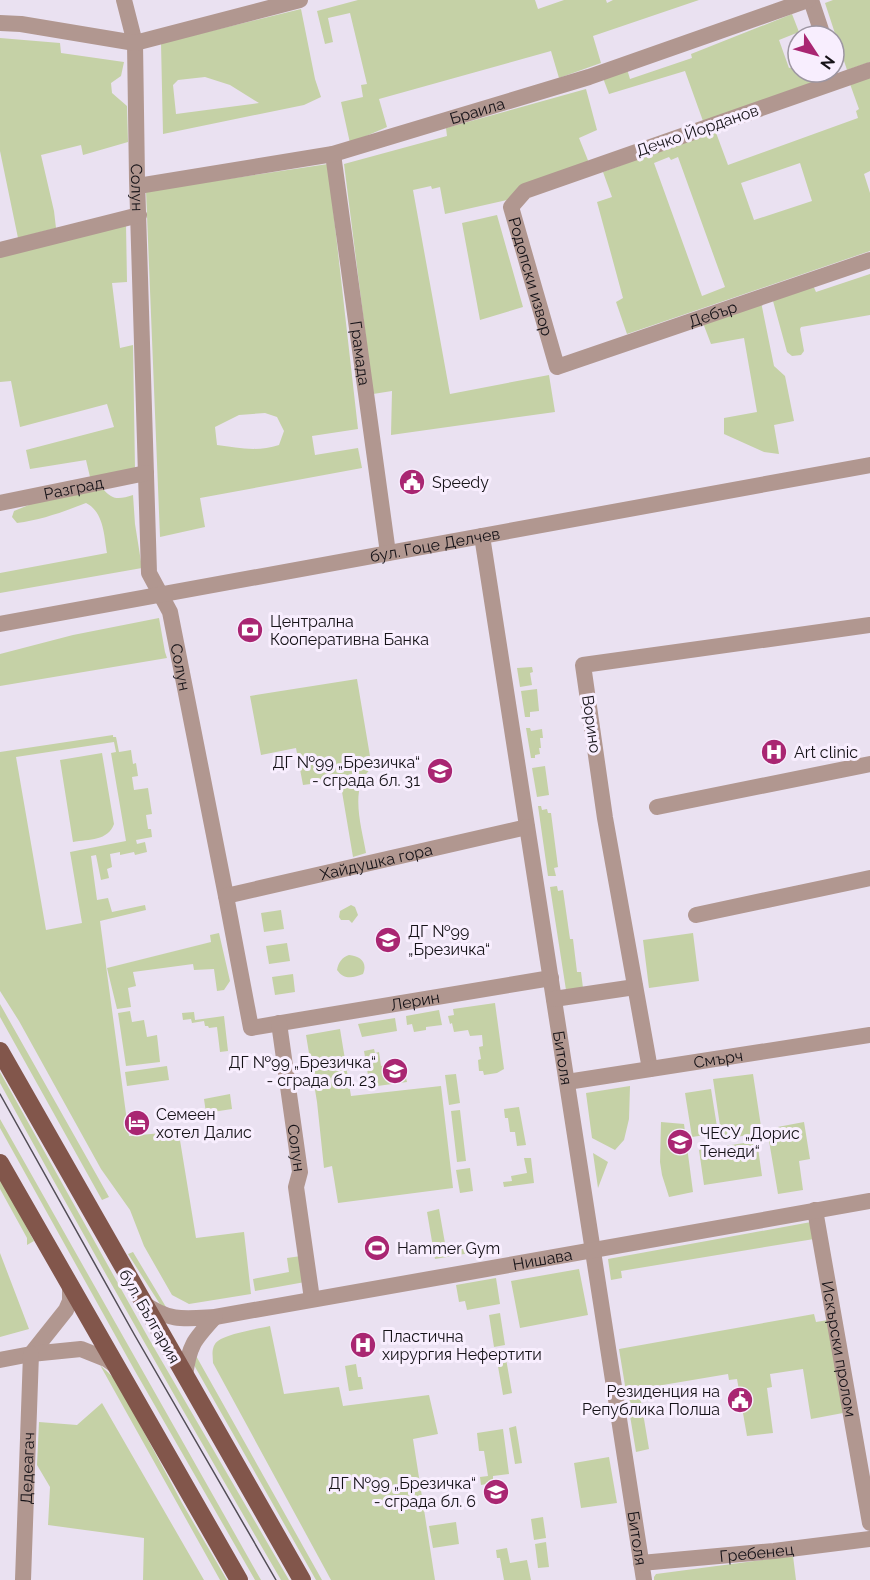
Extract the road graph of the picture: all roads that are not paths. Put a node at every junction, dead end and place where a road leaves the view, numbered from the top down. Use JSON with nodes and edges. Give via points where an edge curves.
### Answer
{"nodes":[{"id":1,"x":124,"y":0,"type":"edge"},
{"id":2,"x":300,"y":0,"type":"edge"},
{"id":3,"x":809,"y":0,"type":"edge"},
{"id":4,"x":0,"y":23,"type":"edge"},
{"id":5,"x":818,"y":24,"type":"edge"},
{"id":6,"x":135,"y":43,"type":"junction"},
{"id":7,"x":870,"y":70,"type":"edge"},
{"id":8,"x":846,"y":74,"type":"edge"},
{"id":9,"x":812,"y":84,"type":"edge"},
{"id":10,"x":333,"y":154,"type":"junction"},
{"id":11,"x":138,"y":186,"type":"junction"},
{"id":12,"x":525,"y":191,"type":"joint"},
{"id":13,"x":139,"y":215,"type":"junction"},
{"id":14,"x":0,"y":250,"type":"edge"},
{"id":15,"x":870,"y":260,"type":"edge"},
{"id":16,"x":557,"y":367,"type":"joint"},
{"id":17,"x":870,"y":465,"type":"edge"},
{"id":18,"x":146,"y":473,"type":"junction"},
{"id":19,"x":0,"y":503,"type":"edge"},
{"id":20,"x":482,"y":536,"type":"junction"},
{"id":21,"x":388,"y":553,"type":"junction"},
{"id":22,"x":161,"y":595,"type":"junction"},
{"id":23,"x":0,"y":624,"type":"edge"},
{"id":24,"x":870,"y":625,"type":"edge"},
{"id":25,"x":870,"y":764,"type":"edge"},
{"id":26,"x":657,"y":807,"type":"dead end"},
{"id":27,"x":527,"y":826,"type":"junction"},
{"id":28,"x":870,"y":878,"type":"edge"},
{"id":29,"x":226,"y":896,"type":"junction"},
{"id":30,"x":696,"y":915,"type":"dead end"},
{"id":31,"x":551,"y":978,"type":"junction"},
{"id":32,"x":635,"y":987,"type":"junction"},
{"id":33,"x":554,"y":999,"type":"junction"},
{"id":34,"x":279,"y":1023,"type":"junction"},
{"id":35,"x":870,"y":1035,"type":"edge"},
{"id":36,"x":0,"y":1051,"type":"edge"},
{"id":37,"x":650,"y":1069,"type":"junction"},
{"id":38,"x":567,"y":1082,"type":"junction"},
{"id":39,"x":0,"y":1163,"type":"edge"},
{"id":40,"x":870,"y":1201,"type":"edge"},
{"id":41,"x":815,"y":1210,"type":"junction"},
{"id":42,"x":593,"y":1249,"type":"junction"},
{"id":43,"x":70,"y":1286,"type":"junction"},
{"id":44,"x":312,"y":1299,"type":"junction"},
{"id":45,"x":143,"y":1303,"type":"junction"},
{"id":46,"x":215,"y":1317,"type":"junction"},
{"id":47,"x":32,"y":1354,"type":"junction"},
{"id":48,"x":0,"y":1360,"type":"edge"},
{"id":49,"x":116,"y":1366,"type":"junction"},
{"id":50,"x":185,"y":1376,"type":"junction"},
{"id":51,"x":870,"y":1523,"type":"edge"},
{"id":52,"x":870,"y":1539,"type":"edge"},
{"id":53,"x":641,"y":1563,"type":"junction"},
{"id":54,"x":23,"y":1580,"type":"edge"},
{"id":55,"x":239,"y":1580,"type":"edge"},
{"id":56,"x":302,"y":1580,"type":"edge"},
{"id":57,"x":644,"y":1580,"type":"edge"}],
"edges":[{"from":1,"to":6,"type":"street","name":"Солун"},
{"from":2,"to":6,"type":"street"},
{"from":3,"to":5,"type":"street"},
{"from":3,"to":10,"type":"street","name":"Браила","via":[[589,77]]},
{"from":4,"to":6,"type":"street"},
{"from":6,"to":11,"type":"street","name":"Солун"},
{"from":7,"to":8,"type":"street","name":"Дечко Йорданов"},
{"from":9,"to":12,"type":"street","name":"Дечко Йорданов"},
{"from":10,"to":11,"type":"street","name":"Браила"},
{"from":10,"to":21,"type":"street","name":"Грамада"},
{"from":11,"to":13,"type":"street","name":"Солун"},
{"from":12,"to":16,"type":"street","name":"Родопски извор","via":[[511,207]]},
{"from":13,"to":14,"type":"street"},
{"from":13,"to":18,"type":"street","name":"Солун"},
{"from":15,"to":16,"type":"street","name":"Дебър"},
{"from":17,"to":20,"type":"street","name":"бул. Гоце Делчев"},
{"from":18,"to":19,"type":"street","name":"Разград"},
{"from":18,"to":22,"type":"street","name":"Солун","via":[[149,573]]},
{"from":20,"to":21,"type":"street","name":"бул. Гоце Делчев"},
{"from":20,"to":27,"type":"street","name":"Битоля"},
{"from":21,"to":22,"type":"street","name":"бул. Гоце Делчев"},
{"from":22,"to":23,"type":"street","name":"бул. Гоце Делчев"},
{"from":22,"to":29,"type":"street","name":"Солун","via":[[170,612]]},
{"from":24,"to":32,"type":"street","name":"Ворино","via":[[584,665],[605,818]]},
{"from":25,"to":26,"type":"street"},
{"from":27,"to":29,"type":"street","name":"Хайдушка гора"},
{"from":27,"to":31,"type":"street","name":"Битоля"},
{"from":28,"to":30,"type":"street"},
{"from":29,"to":34,"type":"street","name":"Солун","via":[[250,1028]]},
{"from":31,"to":33,"type":"street","name":"Битоля"},
{"from":31,"to":34,"type":"street","name":"Лерин"},
{"from":32,"to":33,"type":"street"},
{"from":32,"to":37,"type":"street"},
{"from":33,"to":38,"type":"street","name":"Битоля"},
{"from":34,"to":44,"type":"street","name":"Солун","via":[[300,1172],[296,1187]]},
{"from":35,"to":37,"type":"street","name":"Смърч"},
{"from":36,"to":45,"type":"main road","name":"бул. България"},
{"from":37,"to":38,"type":"street","name":"Смърч"},
{"from":38,"to":42,"type":"street","name":"Битоля"},
{"from":39,"to":43,"type":"main road"},
{"from":40,"to":41,"type":"street","name":"Нишава"},
{"from":41,"to":42,"type":"street","name":"Нишава"},
{"from":41,"to":51,"type":"street","name":"Искърски пролом"},
{"from":42,"to":44,"type":"street","name":"Нишава"},
{"from":42,"to":53,"type":"street","name":"Битоля"},
{"from":43,"to":47,"type":"street","via":[[66,1310]]},
{"from":43,"to":49,"type":"main road"},
{"from":44,"to":46,"type":"street","name":"Нишава"},
{"from":45,"to":46,"type":"street","name":"Нишава","via":[[167,1317]]},
{"from":45,"to":50,"type":"main road","name":"бул. България"},
{"from":46,"to":50,"type":"street","via":[[195,1340]]},
{"from":47,"to":48,"type":"street"},
{"from":47,"to":49,"type":"street","via":[[81,1349]]},
{"from":47,"to":54,"type":"street","name":"Дедеагач"},
{"from":49,"to":55,"type":"main road"},
{"from":50,"to":56,"type":"main road","name":"бул. България"},
{"from":52,"to":53,"type":"street","name":"Гребенец"},
{"from":53,"to":57,"type":"street","name":"Битоля"}]}
